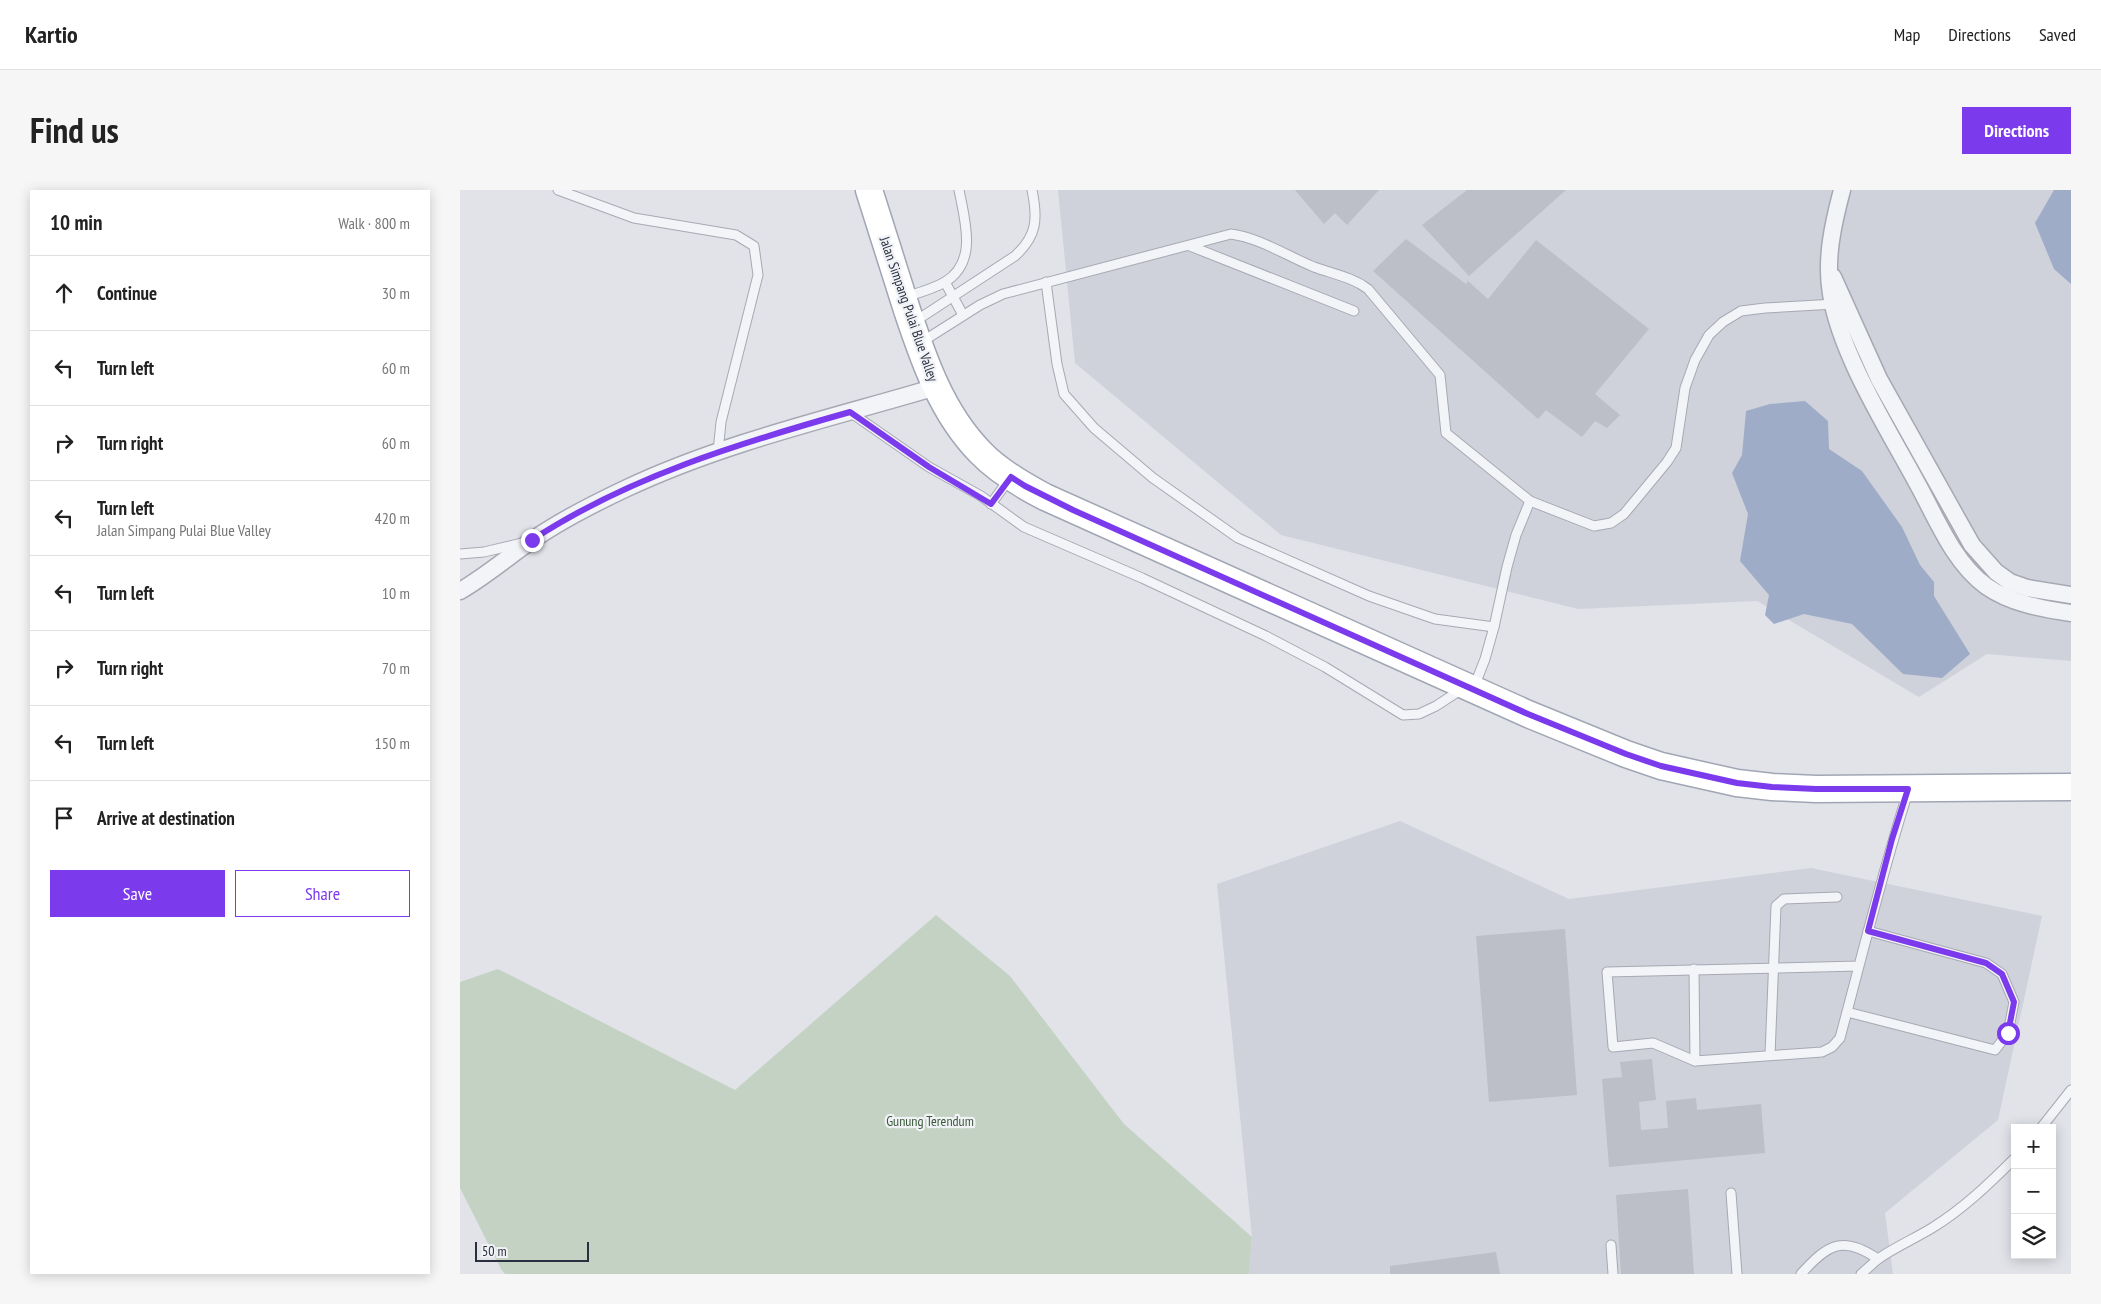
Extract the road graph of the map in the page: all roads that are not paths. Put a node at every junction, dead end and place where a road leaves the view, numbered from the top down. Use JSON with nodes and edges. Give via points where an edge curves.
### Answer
{"nodes":[{"id":1,"x":558,"y":190,"type":"edge"},
{"id":2,"x":869,"y":190,"type":"edge"},
{"id":3,"x":959,"y":190,"type":"edge"},
{"id":4,"x":1032,"y":190,"type":"edge"},
{"id":5,"x":1842,"y":190,"type":"edge"},
{"id":6,"x":1190,"y":246,"type":"junction"},
{"id":7,"x":945,"y":282,"type":"junction"},
{"id":8,"x":1046,"y":282,"type":"junction"},
{"id":9,"x":953,"y":296,"type":"junction"},
{"id":10,"x":903,"y":298,"type":"junction"},
{"id":11,"x":1839,"y":303,"type":"junction"},
{"id":12,"x":1354,"y":311,"type":"dead end"},
{"id":13,"x":963,"y":315,"type":"junction"},
{"id":14,"x":915,"y":334,"type":"junction"},
{"id":15,"x":936,"y":388,"type":"junction"},
{"id":16,"x":850,"y":412,"type":"junction"},
{"id":17,"x":718,"y":452,"type":"junction"},
{"id":18,"x":1011,"y":477,"type":"junction"},
{"id":19,"x":1530,"y":501,"type":"junction"},
{"id":20,"x":991,"y":504,"type":"junction"},
{"id":21,"x":532,"y":540,"type":"junction"},
{"id":22,"x":460,"y":554,"type":"edge"},
{"id":23,"x":2006,"y":589,"type":"junction"},
{"id":24,"x":460,"y":591,"type":"edge"},
{"id":25,"x":2071,"y":595,"type":"edge"},
{"id":26,"x":2071,"y":613,"type":"edge"},
{"id":27,"x":1494,"y":627,"type":"junction"},
{"id":28,"x":1469,"y":688,"type":"junction"},
{"id":29,"x":2071,"y":787,"type":"edge"},
{"id":30,"x":1908,"y":789,"type":"junction"},
{"id":31,"x":1837,"y":897,"type":"dead end"},
{"id":32,"x":1868,"y":931,"type":"junction"},
{"id":33,"x":1859,"y":966,"type":"junction"},
{"id":34,"x":1772,"y":968,"type":"junction"},
{"id":35,"x":1694,"y":969,"type":"junction"},
{"id":36,"x":1847,"y":1012,"type":"junction"},
{"id":37,"x":1770,"y":1055,"type":"junction"},
{"id":38,"x":1695,"y":1062,"type":"junction"},
{"id":39,"x":2071,"y":1090,"type":"edge"},
{"id":40,"x":2044,"y":1124,"type":"edge"},
{"id":41,"x":2011,"y":1162,"type":"edge"},
{"id":42,"x":1731,"y":1193,"type":"dead end"},
{"id":43,"x":1611,"y":1244,"type":"dead end"},
{"id":44,"x":1878,"y":1259,"type":"junction"},
{"id":45,"x":1613,"y":1274,"type":"edge"},
{"id":46,"x":1737,"y":1274,"type":"edge"},
{"id":47,"x":1801,"y":1274,"type":"edge"},
{"id":48,"x":1861,"y":1274,"type":"edge"}],
"edges":[{"from":1,"to":17,"type":"lane","via":[[634,218],[736,235],[754,246],[758,276],[721,422]]},
{"from":2,"to":10,"type":"main road","name":"Jalan Simpang Pulai Blue Valley"},
{"from":3,"to":7,"type":"lane","via":[[967,248],[956,274]]},
{"from":4,"to":9,"type":"lane","via":[[1035,225],[1024,248]]},
{"from":5,"to":11,"type":"street","via":[[1832,234],[1829,269]]},
{"from":6,"to":8,"type":"lane"},
{"from":6,"to":12,"type":"lane"},
{"from":6,"to":19,"type":"lane","via":[[1231,234],[1244,236],[1314,267],[1358,282],[1368,289],[1440,375],[1446,433]]},
{"from":7,"to":9,"type":"lane"},
{"from":7,"to":10,"type":"lane"},
{"from":8,"to":13,"type":"lane","via":[[1003,294]]},
{"from":8,"to":27,"type":"lane","via":[[1064,394],[1094,428],[1153,478],[1238,538],[1352,588],[1434,619]]},
{"from":9,"to":13,"type":"lane"},
{"from":9,"to":14,"type":"lane"},
{"from":10,"to":14,"type":"main road","name":"Jalan Simpang Pulai Blue Valley"},
{"from":11,"to":19,"type":"lane","via":[[1742,311],[1709,335],[1685,388],[1676,448],[1624,514],[1611,523],[1594,526]]},
{"from":11,"to":23,"type":"street","via":[[1840,333],[1866,388],[1956,554],[1984,585]]},
{"from":13,"to":14,"type":"lane"},
{"from":14,"to":15,"type":"main road","name":"Jalan Simpang Pulai Blue Valley"},
{"from":15,"to":16,"type":"street"},
{"from":15,"to":18,"type":"main road","name":"Jalan Simpang Pulai Blue Valley","via":[[962,432],[980,452]]},
{"from":16,"to":17,"type":"street"},
{"from":16,"to":20,"type":"lane","via":[[929,467]]},
{"from":17,"to":21,"type":"street","via":[[627,488]]},
{"from":18,"to":20,"type":"lane"},
{"from":18,"to":28,"type":"main road","name":"Jalan Simpang Pulai Blue Valley","via":[[1059,504]]},
{"from":19,"to":27,"type":"lane","via":[[1507,567]]},
{"from":20,"to":28,"type":"lane","via":[[1024,527],[1266,636],[1403,715],[1419,714]]},
{"from":21,"to":22,"type":"lane","via":[[484,552]]},
{"from":21,"to":24,"type":"street"},
{"from":23,"to":25,"type":"street","via":[[2027,588]]},
{"from":23,"to":26,"type":"street","via":[[2024,604]]},
{"from":27,"to":28,"type":"lane","via":[[1485,659]]},
{"from":28,"to":30,"type":"main road","name":"Jalan Simpang Pulai Blue Valley","via":[[1626,754],[1698,776],[1772,787]]},
{"from":29,"to":30,"type":"main road","name":"Jalan Simpang Pulai Blue Valley"},
{"from":30,"to":32,"type":"lane"},
{"from":31,"to":34,"type":"lane","via":[[1784,899],[1776,906]]},
{"from":32,"to":33,"type":"lane"},
{"from":32,"to":36,"type":"lane","via":[[1986,963],[2002,974],[2014,1002],[2008,1033],[1995,1050]]},
{"from":33,"to":34,"type":"lane"},
{"from":33,"to":36,"type":"lane"},
{"from":34,"to":35,"type":"lane"},
{"from":34,"to":37,"type":"lane"},
{"from":35,"to":38,"type":"lane"},
{"from":35,"to":38,"type":"lane","via":[[1607,972],[1613,1047],[1653,1043]]},
{"from":36,"to":37,"type":"lane","via":[[1840,1038],[1832,1047],[1822,1052]]},
{"from":37,"to":38,"type":"lane"},
{"from":39,"to":40,"type":"lane"},
{"from":41,"to":44,"type":"lane","via":[[1966,1203],[1932,1228]]},
{"from":42,"to":46,"type":"lane"},
{"from":43,"to":45,"type":"lane"},
{"from":44,"to":47,"type":"lane","via":[[1863,1248],[1840,1245],[1827,1249]]},
{"from":44,"to":48,"type":"lane"}]}
